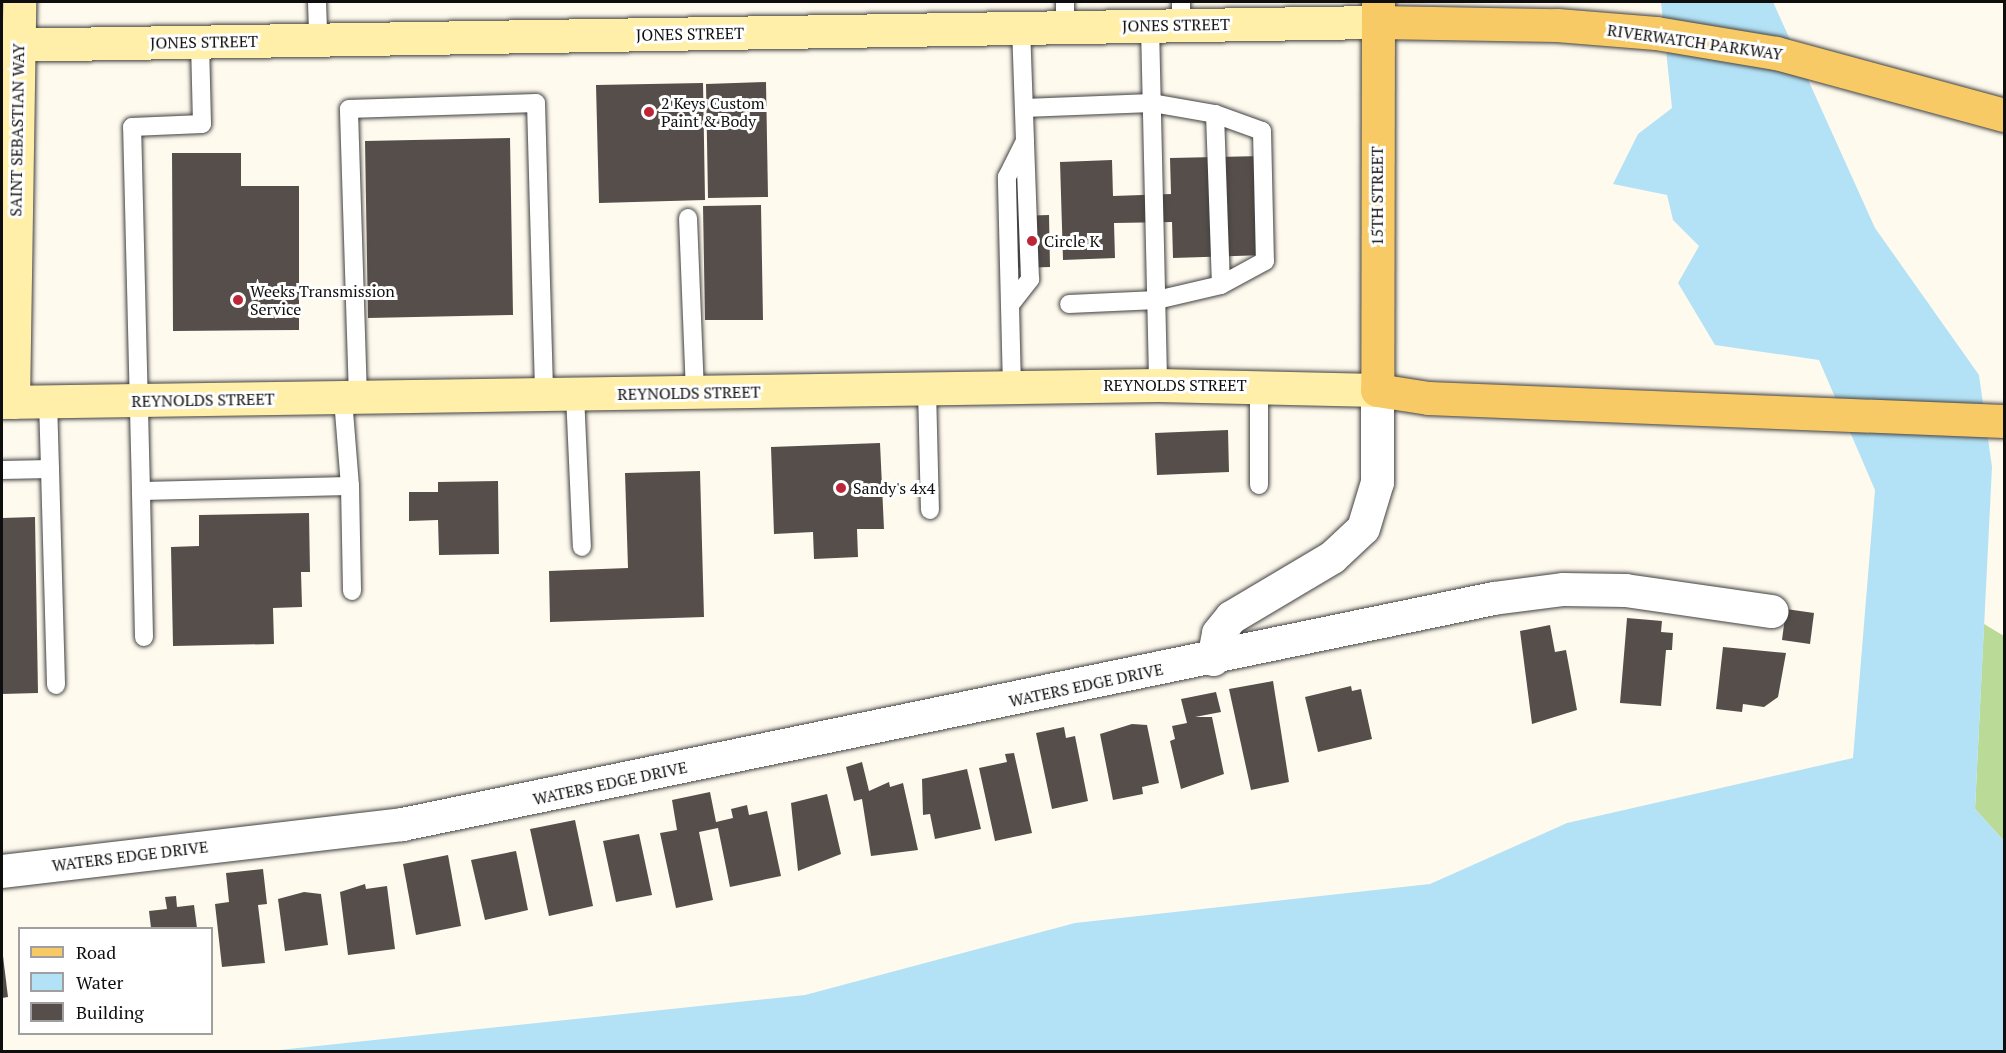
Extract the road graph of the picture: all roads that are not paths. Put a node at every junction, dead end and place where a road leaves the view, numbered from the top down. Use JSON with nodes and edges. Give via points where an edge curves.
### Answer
{"nodes":[{"id":1,"x":18,"y":2,"type":"edge"},
{"id":2,"x":317,"y":2,"type":"edge"},
{"id":3,"x":1490,"y":2,"type":"edge"},
{"id":4,"x":1378,"y":12,"type":"edge"},
{"id":5,"x":1065,"y":14,"type":"edge"},
{"id":6,"x":1171,"y":18,"type":"edge"},
{"id":7,"x":1545,"y":25,"type":"junction"},
{"id":8,"x":1021,"y":28,"type":"junction"},
{"id":9,"x":318,"y":40,"type":"junction"},
{"id":10,"x":200,"y":42,"type":"junction"},
{"id":11,"x":10,"y":45,"type":"edge"},
{"id":12,"x":1152,"y":103,"type":"junction"},
{"id":13,"x":1024,"y":108,"type":"junction"},
{"id":14,"x":1990,"y":109,"type":"edge"},
{"id":15,"x":1215,"y":114,"type":"junction"},
{"id":16,"x":688,"y":218,"type":"dead end"},
{"id":17,"x":1221,"y":285,"type":"junction"},
{"id":18,"x":1157,"y":300,"type":"junction"},
{"id":19,"x":1069,"y":304,"type":"dead end"},
{"id":20,"x":1258,"y":384,"type":"junction"},
{"id":21,"x":1158,"y":385,"type":"junction"},
{"id":22,"x":1012,"y":388,"type":"junction"},
{"id":23,"x":927,"y":389,"type":"junction"},
{"id":24,"x":1377,"y":390,"type":"junction"},
{"id":25,"x":695,"y":393,"type":"junction"},
{"id":26,"x":560,"y":395,"type":"junction"},
{"id":27,"x":350,"y":399,"type":"junction"},
{"id":28,"x":48,"y":401,"type":"junction"},
{"id":29,"x":139,"y":401,"type":"junction"},
{"id":30,"x":8,"y":402,"type":"edge"},
{"id":31,"x":2004,"y":421,"type":"edge"},
{"id":32,"x":50,"y":469,"type":"junction"},
{"id":33,"x":2,"y":470,"type":"edge"},
{"id":34,"x":1259,"y":485,"type":"dead end"},
{"id":35,"x":350,"y":486,"type":"junction"},
{"id":36,"x":141,"y":491,"type":"junction"},
{"id":37,"x":930,"y":510,"type":"dead end"},
{"id":38,"x":582,"y":547,"type":"dead end"},
{"id":39,"x":352,"y":591,"type":"dead end"},
{"id":40,"x":1771,"y":611,"type":"dead end"},
{"id":41,"x":144,"y":637,"type":"dead end"},
{"id":42,"x":1213,"y":659,"type":"junction"},
{"id":43,"x":56,"y":685,"type":"dead end"},
{"id":44,"x":2,"y":871,"type":"edge"}],
"edges":[{"from":1,"to":11,"type":"main road","name":"SAINT SEBASTIAN WAY"},
{"from":2,"to":9,"type":"lane"},
{"from":3,"to":7,"type":"main road"},
{"from":4,"to":6,"type":"main road","name":"JONES STREET"},
{"from":4,"to":7,"type":"main road","name":"RIVERWATCH PARKWAY"},
{"from":4,"to":24,"type":"main road","name":"15TH STREET"},
{"from":5,"to":6,"type":"main road","name":"JONES STREET"},
{"from":5,"to":8,"type":"main road","name":"JONES STREET"},
{"from":6,"to":12,"type":"lane"},
{"from":7,"to":14,"type":"main road","name":"RIVERWATCH PARKWAY","via":[[1776,52]]},
{"from":8,"to":9,"type":"main road","name":"JONES STREET"},
{"from":8,"to":13,"type":"lane"},
{"from":9,"to":10,"type":"main road","name":"JONES STREET"},
{"from":10,"to":11,"type":"main road","name":"JONES STREET"},
{"from":10,"to":29,"type":"lane","via":[[202,124],[132,126]]},
{"from":11,"to":30,"type":"main road","name":"SAINT SEBASTIAN WAY"},
{"from":12,"to":13,"type":"lane"},
{"from":12,"to":15,"type":"lane"},
{"from":12,"to":18,"type":"lane"},
{"from":13,"to":22,"type":"lane","via":[[1025,141],[1007,177]]},
{"from":15,"to":17,"type":"lane"},
{"from":15,"to":17,"type":"lane","via":[[1262,131],[1265,261]]},
{"from":16,"to":25,"type":"lane"},
{"from":17,"to":18,"type":"lane"},
{"from":18,"to":19,"type":"lane"},
{"from":18,"to":21,"type":"lane"},
{"from":20,"to":21,"type":"main road","name":"REYNOLDS STREET"},
{"from":20,"to":24,"type":"main road","name":"REYNOLDS STREET"},
{"from":20,"to":34,"type":"lane"},
{"from":21,"to":22,"type":"main road","name":"REYNOLDS STREET"},
{"from":22,"to":23,"type":"main road","name":"REYNOLDS STREET"},
{"from":23,"to":25,"type":"main road","name":"REYNOLDS STREET"},
{"from":23,"to":37,"type":"lane"},
{"from":24,"to":31,"type":"main road","via":[[1428,398]]},
{"from":24,"to":42,"type":"street","via":[[1377,482],[1363,528],[1332,557],[1231,617],[1218,633]]},
{"from":25,"to":26,"type":"main road","name":"REYNOLDS STREET"},
{"from":26,"to":27,"type":"main road","name":"REYNOLDS STREET"},
{"from":26,"to":27,"type":"lane","via":[[536,104],[349,110]]},
{"from":26,"to":38,"type":"lane"},
{"from":27,"to":29,"type":"main road","name":"REYNOLDS STREET"},
{"from":27,"to":35,"type":"lane"},
{"from":28,"to":29,"type":"main road","name":"REYNOLDS STREET"},
{"from":28,"to":30,"type":"main road","name":"REYNOLDS STREET"},
{"from":28,"to":32,"type":"lane"},
{"from":29,"to":36,"type":"lane"},
{"from":32,"to":33,"type":"lane"},
{"from":32,"to":43,"type":"lane"},
{"from":35,"to":36,"type":"lane"},
{"from":35,"to":39,"type":"lane"},
{"from":36,"to":41,"type":"lane"},
{"from":40,"to":42,"type":"street","name":"WATERS EDGE DRIVE","via":[[1689,596],[1563,589],[1493,598]]},
{"from":42,"to":44,"type":"street","name":"WATERS EDGE DRIVE","via":[[402,824]]}]}
